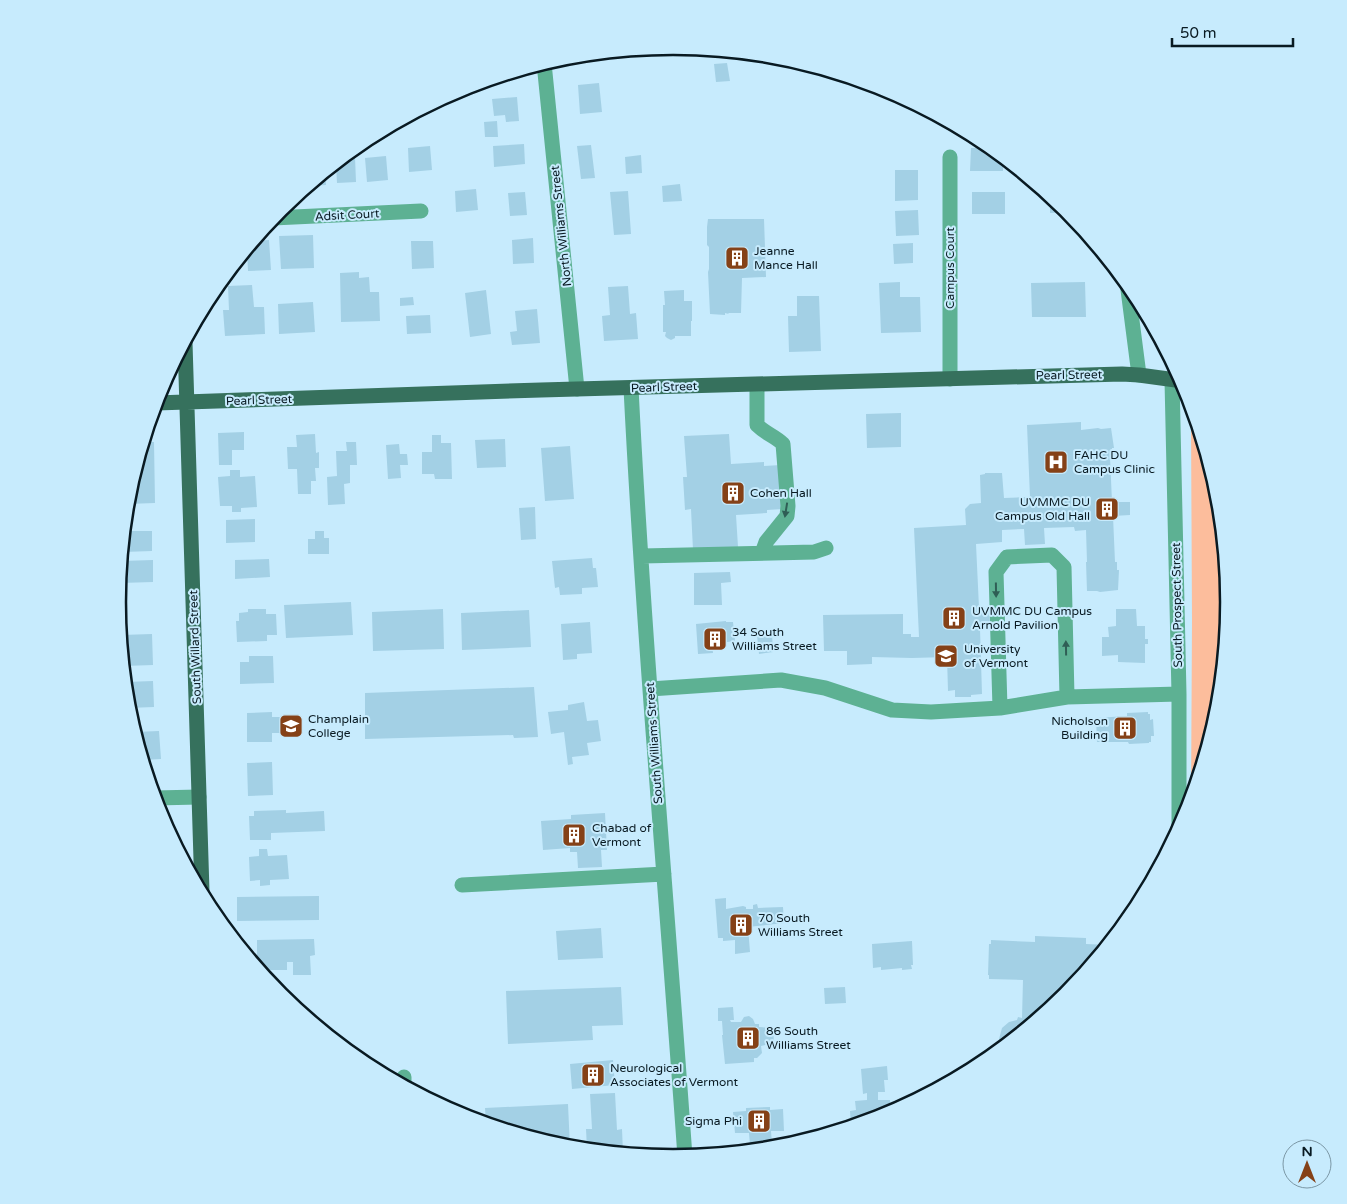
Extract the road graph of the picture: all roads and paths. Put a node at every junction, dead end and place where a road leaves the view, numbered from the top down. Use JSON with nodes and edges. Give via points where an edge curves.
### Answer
{"nodes":[{"id":1,"x":545,"y":71,"type":"edge"},
{"id":2,"x":950,"y":158,"type":"dead end"},
{"id":3,"x":420,"y":211,"type":"dead end"},
{"id":4,"x":285,"y":217,"type":"edge"},
{"id":5,"x":1128,"y":298,"type":"edge"},
{"id":6,"x":185,"y":355,"type":"edge"},
{"id":7,"x":1139,"y":375,"type":"junction"},
{"id":8,"x":950,"y":379,"type":"junction"},
{"id":9,"x":1173,"y":379,"type":"edge"},
{"id":10,"x":757,"y":385,"type":"junction"},
{"id":11,"x":631,"y":388,"type":"junction"},
{"id":12,"x":578,"y":389,"type":"junction"},
{"id":13,"x":1177,"y":389,"type":"edge"},
{"id":14,"x":187,"y":402,"type":"junction"},
{"id":15,"x":164,"y":403,"type":"edge"},
{"id":16,"x":826,"y":548,"type":"dead end"},
{"id":17,"x":762,"y":553,"type":"junction"},
{"id":18,"x":642,"y":556,"type":"junction"},
{"id":19,"x":650,"y":689,"type":"junction"},
{"id":20,"x":1179,"y":694,"type":"junction"},
{"id":21,"x":1067,"y":697,"type":"junction"},
{"id":22,"x":1000,"y":708,"type":"junction"},
{"id":23,"x":199,"y":797,"type":"junction"},
{"id":24,"x":163,"y":798,"type":"edge"},
{"id":25,"x":1179,"y":811,"type":"edge"},
{"id":26,"x":664,"y":874,"type":"junction"},
{"id":27,"x":202,"y":878,"type":"edge"},
{"id":28,"x":462,"y":885,"type":"dead end"},
{"id":29,"x":683,"y":1149,"type":"edge"}],
"edges":[{"from":1,"to":12,"type":"street","name":"North Williams Street"},
{"from":2,"to":8,"type":"street","name":"Campus Court"},
{"from":3,"to":4,"type":"street","name":"Adsit Court"},
{"from":5,"to":7,"type":"street"},
{"from":6,"to":14,"type":"main road","name":"South Willard Street"},
{"from":7,"to":8,"type":"main road","name":"Pearl Street"},
{"from":7,"to":9,"type":"main road","name":"Pearl Street"},
{"from":8,"to":10,"type":"main road","name":"Pearl Street"},
{"from":10,"to":11,"type":"main road","name":"Pearl Street"},
{"from":10,"to":17,"type":"street","one_way":true,"via":[[757,425],[783,444],[788,506],[787,516],[766,542]]},
{"from":11,"to":12,"type":"main road","name":"Pearl Street"},
{"from":11,"to":18,"type":"street","name":"South Williams Street"},
{"from":12,"to":14,"type":"main road","name":"Pearl Street"},
{"from":13,"to":20,"type":"street","name":"South Prospect Street"},
{"from":14,"to":15,"type":"main road","name":"Pearl Street"},
{"from":14,"to":23,"type":"main road","name":"South Willard Street"},
{"from":16,"to":17,"type":"street","via":[[814,552]]},
{"from":17,"to":18,"type":"street"},
{"from":18,"to":19,"type":"street","name":"South Williams Street"},
{"from":19,"to":22,"type":"street","via":[[781,680],[825,688],[892,710],[931,712]]},
{"from":19,"to":26,"type":"street","name":"South Williams Street"},
{"from":20,"to":21,"type":"street"},
{"from":20,"to":25,"type":"street","name":"South Prospect Street"},
{"from":21,"to":22,"type":"street"},
{"from":21,"to":22,"type":"street","one_way":true,"via":[[1064,567],[1052,555],[1007,557],[996,572]]},
{"from":23,"to":24,"type":"street"},
{"from":23,"to":27,"type":"main road","name":"South Willard Street"},
{"from":26,"to":28,"type":"street"},
{"from":26,"to":29,"type":"street","name":"South Williams Street"}]}
